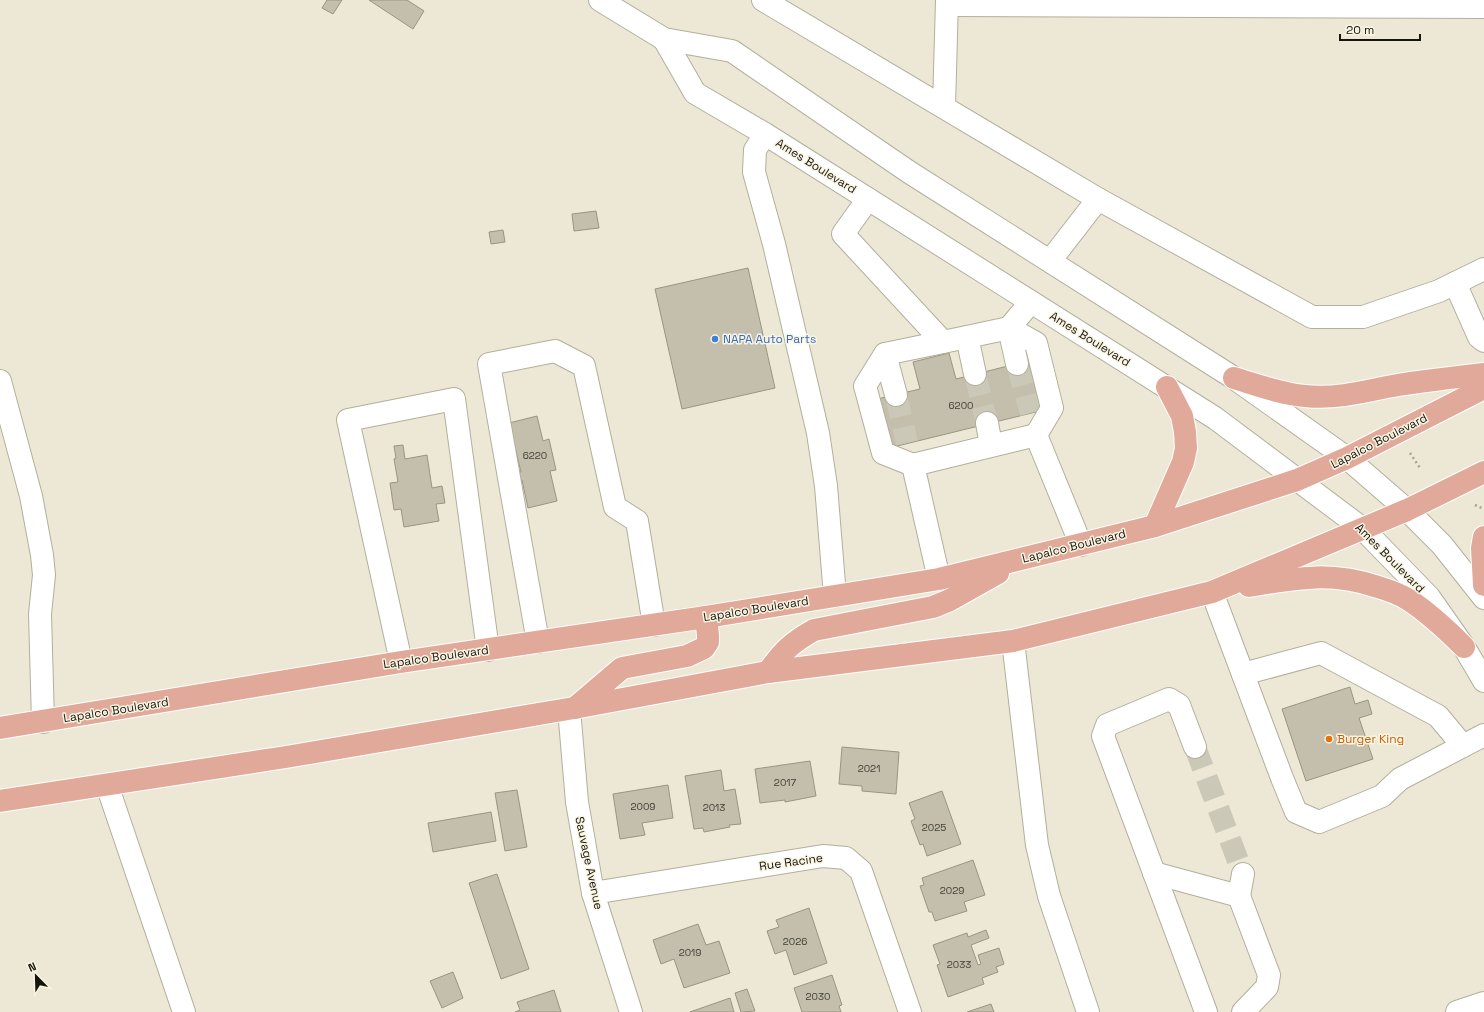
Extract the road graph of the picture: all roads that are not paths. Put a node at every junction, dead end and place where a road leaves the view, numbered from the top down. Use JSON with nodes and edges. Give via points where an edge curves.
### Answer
{"nodes":[{"id":1,"x":600,"y":0,"type":"edge"},
{"id":2,"x":763,"y":0,"type":"edge"},
{"id":3,"x":947,"y":2,"type":"edge"},
{"id":4,"x":1484,"y":7,"type":"edge"},
{"id":5,"x":664,"y":39,"type":"junction"},
{"id":6,"x":944,"y":107,"type":"junction"},
{"id":7,"x":765,"y":134,"type":"junction"},
{"id":8,"x":868,"y":199,"type":"junction"},
{"id":9,"x":1098,"y":199,"type":"junction"},
{"id":10,"x":1050,"y":261,"type":"junction"},
{"id":11,"x":1484,"y":269,"type":"edge"},
{"id":12,"x":1455,"y":283,"type":"junction"},
{"id":13,"x":1031,"y":302,"type":"junction"},
{"id":14,"x":1009,"y":328,"type":"junction"},
{"id":15,"x":967,"y":337,"type":"junction"},
{"id":16,"x":1484,"y":341,"type":"edge"},
{"id":17,"x":942,"y":342,"type":"junction"},
{"id":18,"x":885,"y":354,"type":"junction"},
{"id":19,"x":1017,"y":364,"type":"tunnel mouth"},
{"id":20,"x":975,"y":374,"type":"tunnel mouth"},
{"id":21,"x":1484,"y":374,"type":"edge"},
{"id":22,"x":1234,"y":378,"type":"junction"},
{"id":23,"x":0,"y":381,"type":"edge"},
{"id":24,"x":1166,"y":387,"type":"junction"},
{"id":25,"x":1484,"y":388,"type":"edge"},
{"id":26,"x":896,"y":395,"type":"tunnel mouth"},
{"id":27,"x":1031,"y":413,"type":"tunnel mouth"},
{"id":28,"x":986,"y":423,"type":"tunnel mouth"},
{"id":29,"x":1036,"y":434,"type":"junction"},
{"id":30,"x":907,"y":443,"type":"tunnel mouth"},
{"id":31,"x":991,"y":444,"type":"junction"},
{"id":32,"x":1347,"y":458,"type":"junction"},
{"id":33,"x":913,"y":465,"type":"junction"},
{"id":34,"x":1484,"y":472,"type":"edge"},
{"id":35,"x":1297,"y":480,"type":"junction"},
{"id":36,"x":1407,"y":510,"type":"junction"},
{"id":37,"x":1155,"y":526,"type":"junction"},
{"id":38,"x":1363,"y":529,"type":"junction"},
{"id":39,"x":1484,"y":537,"type":"edge"},
{"id":40,"x":1081,"y":545,"type":"junction"},
{"id":41,"x":1022,"y":559,"type":"junction"},
{"id":42,"x":939,"y":579,"type":"junction"},
{"id":43,"x":1484,"y":585,"type":"edge"},
{"id":44,"x":1212,"y":592,"type":"junction"},
{"id":45,"x":835,"y":596,"type":"junction"},
{"id":46,"x":1484,"y":598,"type":"edge"},
{"id":47,"x":706,"y":617,"type":"junction"},
{"id":48,"x":654,"y":625,"type":"junction"},
{"id":49,"x":1013,"y":641,"type":"junction"},
{"id":50,"x":538,"y":642,"type":"junction"},
{"id":51,"x":1464,"y":647,"type":"junction"},
{"id":52,"x":488,"y":650,"type":"junction"},
{"id":53,"x":401,"y":662,"type":"junction"},
{"id":54,"x":768,"y":672,"type":"junction"},
{"id":55,"x":1244,"y":674,"type":"junction"},
{"id":56,"x":1484,"y":681,"type":"edge"},
{"id":57,"x":572,"y":709,"type":"junction"},
{"id":58,"x":43,"y":722,"type":"junction"},
{"id":59,"x":0,"y":728,"type":"edge"},
{"id":60,"x":1484,"y":735,"type":"edge"},
{"id":61,"x":1463,"y":746,"type":"junction"},
{"id":62,"x":1195,"y":747,"type":"tunnel mouth"},
{"id":63,"x":107,"y":785,"type":"junction"},
{"id":64,"x":0,"y":801,"type":"edge"},
{"id":65,"x":1154,"y":872,"type":"junction"},
{"id":66,"x":1243,"y":874,"type":"tunnel mouth"},
{"id":67,"x":593,"y":893,"type":"junction"},
{"id":68,"x":1239,"y":896,"type":"junction"},
{"id":69,"x":1484,"y":1003,"type":"edge"},
{"id":70,"x":184,"y":1012,"type":"edge"},
{"id":71,"x":631,"y":1012,"type":"edge"},
{"id":72,"x":910,"y":1012,"type":"edge"},
{"id":73,"x":1088,"y":1012,"type":"edge"},
{"id":74,"x":1206,"y":1012,"type":"edge"},
{"id":75,"x":1243,"y":1012,"type":"edge"},
{"id":76,"x":1457,"y":1012,"type":"edge"}],
"edges":[{"from":1,"to":5,"type":"street","name":"Ames Boulevard"},
{"from":2,"to":6,"type":"street"},
{"from":3,"to":4,"type":"street"},
{"from":3,"to":6,"type":"street"},
{"from":5,"to":7,"type":"street","name":"Ames Boulevard","via":[[695,93]]},
{"from":5,"to":10,"type":"street","name":"Ames Boulevard","via":[[732,51],[909,172]]},
{"from":6,"to":9,"type":"street"},
{"from":7,"to":8,"type":"street","name":"Ames Boulevard"},
{"from":7,"to":45,"type":"street","via":[[755,150],[754,172],[774,244],[818,433],[826,486]]},
{"from":8,"to":13,"type":"street","name":"Ames Boulevard"},
{"from":8,"to":17,"type":"street","via":[[843,234]]},
{"from":9,"to":10,"type":"street"},
{"from":9,"to":12,"type":"street","via":[[1312,317],[1363,317]]},
{"from":10,"to":22,"type":"street","name":"Ames Boulevard"},
{"from":11,"to":12,"type":"street"},
{"from":12,"to":16,"type":"street","via":[[1479,337]]},
{"from":13,"to":14,"type":"street"},
{"from":13,"to":24,"type":"street","name":"Ames Boulevard"},
{"from":14,"to":15,"type":"street"},
{"from":14,"to":19,"type":"street"},
{"from":14,"to":29,"type":"street","via":[[1036,343],[1052,408]]},
{"from":15,"to":17,"type":"street"},
{"from":15,"to":20,"type":"street"},
{"from":17,"to":18,"type":"street"},
{"from":18,"to":26,"type":"street"},
{"from":18,"to":33,"type":"street","via":[[865,386],[883,453]]},
{"from":21,"to":22,"type":"main road","via":[[1334,397],[1290,395]]},
{"from":22,"to":32,"type":"street","name":"Ames Boulevard"},
{"from":23,"to":58,"type":"street","via":[[31,496],[42,555],[44,575],[40,614]]},
{"from":24,"to":35,"type":"street","name":"Ames Boulevard","via":[[1215,418]]},
{"from":24,"to":37,"type":"main road","via":[[1182,416],[1186,448],[1183,462]]},
{"from":25,"to":32,"type":"main road","name":"Lapalco Boulevard"},
{"from":27,"to":29,"type":"street"},
{"from":28,"to":31,"type":"street"},
{"from":29,"to":31,"type":"street"},
{"from":29,"to":40,"type":"street"},
{"from":30,"to":33,"type":"street"},
{"from":31,"to":33,"type":"street"},
{"from":32,"to":35,"type":"main road","name":"Lapalco Boulevard"},
{"from":32,"to":36,"type":"street","name":"Ames Boulevard"},
{"from":33,"to":42,"type":"street"},
{"from":34,"to":36,"type":"main road"},
{"from":35,"to":37,"type":"main road","name":"Lapalco Boulevard"},
{"from":35,"to":38,"type":"street","name":"Ames Boulevard"},
{"from":36,"to":38,"type":"main road"},
{"from":36,"to":46,"type":"street","name":"Ames Boulevard","via":[[1442,545]]},
{"from":37,"to":40,"type":"main road","name":"Lapalco Boulevard"},
{"from":38,"to":44,"type":"main road"},
{"from":38,"to":51,"type":"street","name":"Ames Boulevard","via":[[1429,597]]},
{"from":39,"to":43,"type":"main road"},
{"from":40,"to":41,"type":"main road","name":"Lapalco Boulevard"},
{"from":41,"to":42,"type":"main road","name":"Lapalco Boulevard"},
{"from":41,"to":54,"type":"main road","via":[[933,607],[814,630],[798,639],[782,653]]},
{"from":42,"to":45,"type":"main road","name":"Lapalco Boulevard"},
{"from":44,"to":49,"type":"main road"},
{"from":44,"to":51,"type":"main road","via":[[1314,576],[1360,581],[1408,599],[1436,620]]},
{"from":44,"to":55,"type":"street"},
{"from":45,"to":47,"type":"main road","name":"Lapalco Boulevard"},
{"from":47,"to":48,"type":"main road","name":"Lapalco Boulevard"},
{"from":47,"to":57,"type":"main road","via":[[708,642],[704,648],[687,656],[622,668]]},
{"from":48,"to":50,"type":"main road","name":"Lapalco Boulevard"},
{"from":48,"to":50,"type":"street","via":[[637,521],[615,506],[584,366],[555,351],[489,364]]},
{"from":49,"to":54,"type":"main road"},
{"from":49,"to":73,"type":"street","via":[[1037,845],[1049,896]]},
{"from":50,"to":52,"type":"main road","name":"Lapalco Boulevard"},
{"from":51,"to":56,"type":"street","name":"Ames Boulevard"},
{"from":52,"to":53,"type":"main road","name":"Lapalco Boulevard"},
{"from":52,"to":53,"type":"street","via":[[454,399],[348,420]]},
{"from":53,"to":58,"type":"main road","name":"Lapalco Boulevard"},
{"from":54,"to":57,"type":"main road"},
{"from":55,"to":61,"type":"street","via":[[1320,653],[1438,716]]},
{"from":55,"to":61,"type":"street","via":[[1296,812],[1320,822],[1382,796],[1400,780]]},
{"from":57,"to":63,"type":"main road"},
{"from":57,"to":67,"type":"street","name":"Sauvage Avenue","via":[[577,802]]},
{"from":58,"to":59,"type":"main road","name":"Lapalco Boulevard"},
{"from":60,"to":61,"type":"street"},
{"from":62,"to":65,"type":"street","via":[[1179,705],[1169,699],[1107,725],[1103,736]]},
{"from":63,"to":64,"type":"main road"},
{"from":63,"to":70,"type":"street"},
{"from":65,"to":68,"type":"street"},
{"from":65,"to":74,"type":"street"},
{"from":66,"to":68,"type":"street"},
{"from":67,"to":71,"type":"street","name":"Sauvage Avenue"},
{"from":67,"to":72,"type":"street","name":"Rue Racine","via":[[823,856],[846,858],[861,871]]},
{"from":68,"to":75,"type":"street","via":[[1269,975],[1267,987]]},
{"from":69,"to":76,"type":"street"}]}
